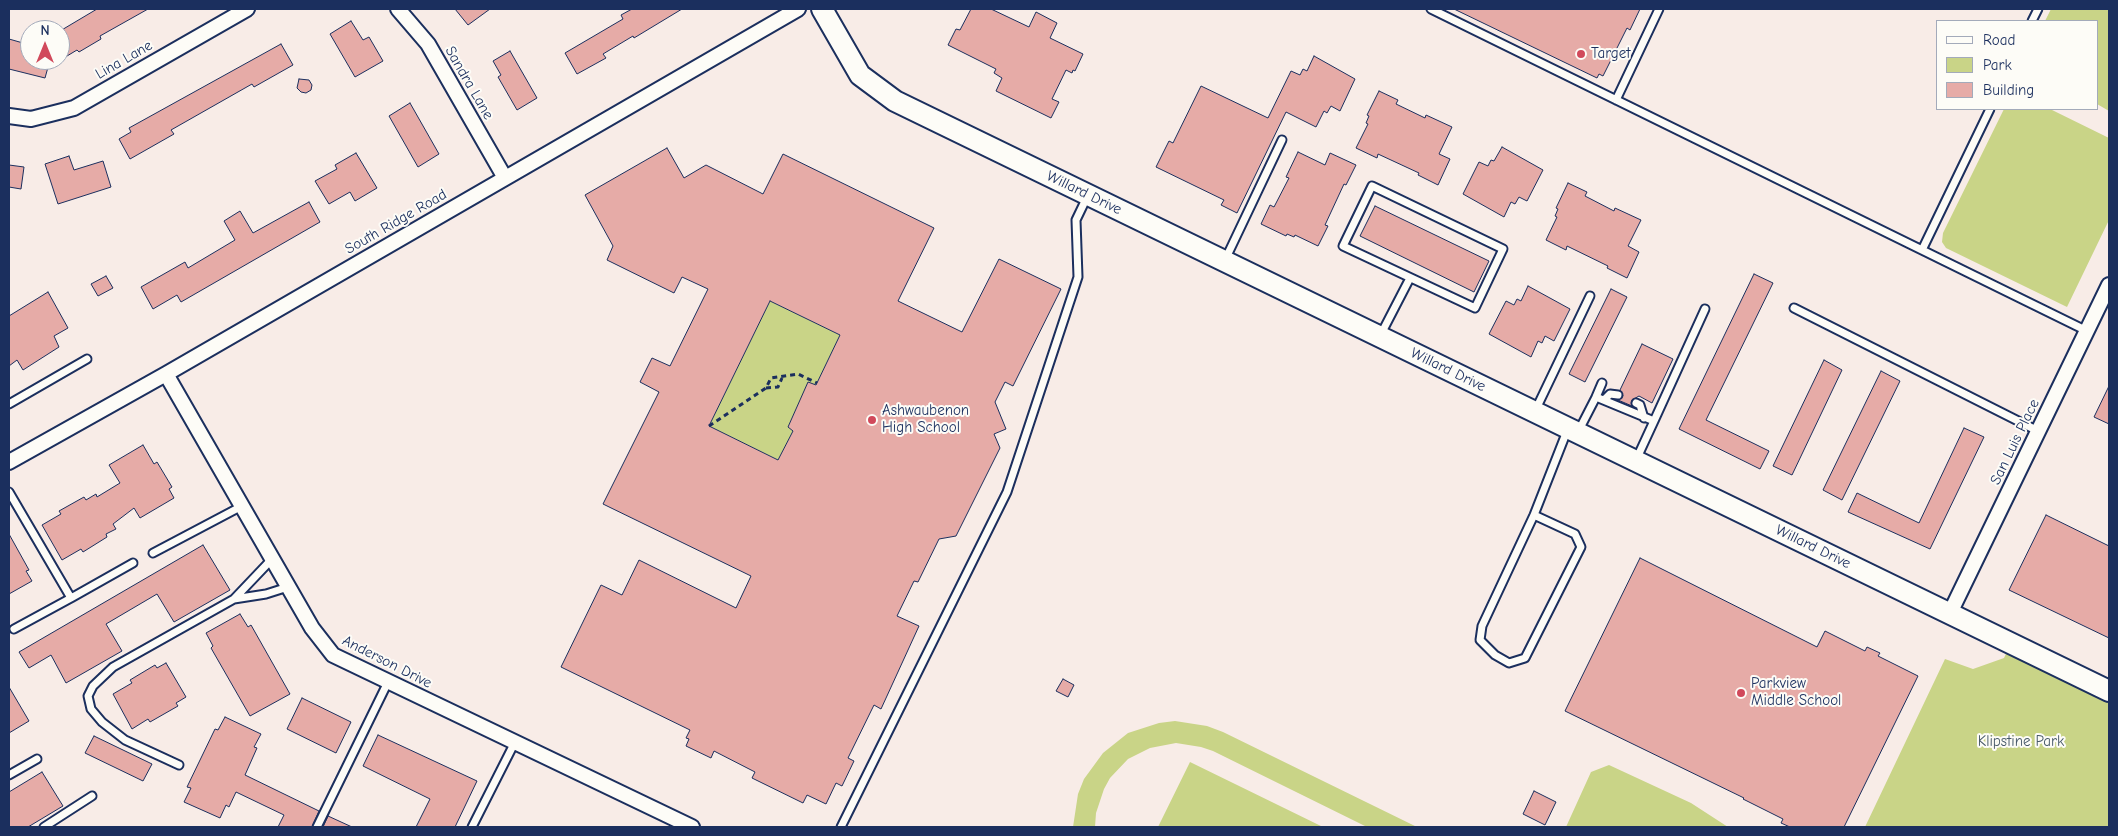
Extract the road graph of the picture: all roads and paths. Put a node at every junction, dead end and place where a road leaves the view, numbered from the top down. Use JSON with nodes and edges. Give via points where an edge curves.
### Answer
{"nodes":[{"id":1,"x":247,"y":9,"type":"edge"},
{"id":2,"x":398,"y":9,"type":"edge"},
{"id":3,"x":798,"y":9,"type":"edge"},
{"id":4,"x":822,"y":9,"type":"edge"},
{"id":5,"x":1431,"y":9,"type":"edge"},
{"id":6,"x":1659,"y":9,"type":"edge"},
{"id":7,"x":1616,"y":100,"type":"junction"},
{"id":8,"x":1990,"y":110,"type":"edge"},
{"id":9,"x":9,"y":116,"type":"edge"},
{"id":10,"x":1282,"y":140,"type":"dead end"},
{"id":11,"x":505,"y":178,"type":"junction"},
{"id":12,"x":1088,"y":195,"type":"junction"},
{"id":13,"x":1922,"y":250,"type":"junction"},
{"id":14,"x":1224,"y":262,"type":"junction"},
{"id":15,"x":1410,"y":278,"type":"junction"},
{"id":16,"x":2109,"y":285,"type":"edge"},
{"id":17,"x":1590,"y":296,"type":"dead end"},
{"id":18,"x":1705,"y":308,"type":"dead end"},
{"id":19,"x":1794,"y":308,"type":"dead end"},
{"id":20,"x":2087,"y":331,"type":"junction"},
{"id":21,"x":1380,"y":337,"type":"junction"},
{"id":22,"x":88,"y":359,"type":"dead end"},
{"id":23,"x":166,"y":374,"type":"junction"},
{"id":24,"x":782,"y":378,"type":"junction"},
{"id":25,"x":1602,"y":382,"type":"dead end"},
{"id":26,"x":817,"y":383,"type":"dead end"},
{"id":27,"x":766,"y":388,"type":"junction"},
{"id":28,"x":1618,"y":395,"type":"dead end"},
{"id":29,"x":1596,"y":397,"type":"junction"},
{"id":30,"x":1604,"y":400,"type":"junction"},
{"id":31,"x":1636,"y":403,"type":"dead end"},
{"id":32,"x":9,"y":404,"type":"edge"},
{"id":33,"x":1535,"y":412,"type":"junction"},
{"id":34,"x":1644,"y":418,"type":"junction"},
{"id":35,"x":1654,"y":422,"type":"junction"},
{"id":36,"x":709,"y":426,"type":"dead end"},
{"id":37,"x":1572,"y":430,"type":"junction"},
{"id":38,"x":2038,"y":431,"type":"junction"},
{"id":39,"x":1636,"y":461,"type":"junction"},
{"id":40,"x":9,"y":462,"type":"edge"},
{"id":41,"x":9,"y":492,"type":"edge"},
{"id":42,"x":242,"y":506,"type":"junction"},
{"id":43,"x":1534,"y":515,"type":"junction"},
{"id":44,"x":153,"y":553,"type":"dead end"},
{"id":45,"x":272,"y":559,"type":"junction"},
{"id":46,"x":133,"y":563,"type":"dead end"},
{"id":47,"x":288,"y":587,"type":"junction"},
{"id":48,"x":71,"y":598,"type":"junction"},
{"id":49,"x":234,"y":599,"type":"junction"},
{"id":50,"x":1950,"y":613,"type":"junction"},
{"id":51,"x":14,"y":629,"type":"dead end"},
{"id":52,"x":388,"y":682,"type":"junction"},
{"id":53,"x":2109,"y":691,"type":"edge"},
{"id":54,"x":515,"y":742,"type":"junction"},
{"id":55,"x":36,"y":759,"type":"dead end"},
{"id":56,"x":179,"y":765,"type":"dead end"},
{"id":57,"x":9,"y":775,"type":"edge"},
{"id":58,"x":92,"y":796,"type":"dead end"},
{"id":59,"x":44,"y":827,"type":"edge"},
{"id":60,"x":317,"y":827,"type":"edge"},
{"id":61,"x":472,"y":827,"type":"edge"},
{"id":62,"x":692,"y":827,"type":"edge"},
{"id":63,"x":841,"y":827,"type":"edge"}],
"edges":[{"from":1,"to":9,"type":"street","name":"Lina Lane","via":[[74,108],[31,118]]},
{"from":2,"to":11,"type":"street","name":"Sandra Lane","via":[[428,44]]},
{"from":3,"to":11,"type":"street","name":"South Ridge Road"},
{"from":4,"to":12,"type":"street","name":"Willard Drive","via":[[860,75],[895,101]]},
{"from":5,"to":7,"type":"lane"},
{"from":6,"to":7,"type":"lane"},
{"from":7,"to":13,"type":"lane"},
{"from":8,"to":13,"type":"lane"},
{"from":10,"to":14,"type":"lane"},
{"from":11,"to":23,"type":"street","name":"South Ridge Road"},
{"from":12,"to":14,"type":"street","name":"Willard Drive"},
{"from":12,"to":63,"type":"lane","via":[[1076,220],[1078,277],[1007,492]]},
{"from":13,"to":20,"type":"lane"},
{"from":14,"to":21,"type":"street","name":"Willard Drive"},
{"from":15,"to":15,"type":"lane","via":[[1475,308],[1503,249],[1372,186],[1343,246]]},
{"from":15,"to":21,"type":"lane"},
{"from":16,"to":20,"type":"street","name":"San Luis Place"},
{"from":17,"to":33,"type":"lane"},
{"from":18,"to":35,"type":"lane"},
{"from":19,"to":38,"type":"lane"},
{"from":20,"to":38,"type":"street","name":"San Luis Place"},
{"from":21,"to":33,"type":"street","name":"Willard Drive"},
{"from":22,"to":32,"type":"lane"},
{"from":23,"to":40,"type":"street","name":"South Ridge Road"},
{"from":23,"to":42,"type":"street","name":"Anderson Drive"},
{"from":24,"to":26,"type":"path","via":[[798,374]]},
{"from":24,"to":27,"type":"path","via":[[778,387]]},
{"from":24,"to":27,"type":"path","via":[[771,378]]},
{"from":25,"to":29,"type":"lane"},
{"from":27,"to":36,"type":"path"},
{"from":28,"to":30,"type":"lane","via":[[1610,394]]},
{"from":29,"to":30,"type":"lane"},
{"from":29,"to":37,"type":"lane"},
{"from":30,"to":34,"type":"lane"},
{"from":31,"to":34,"type":"lane","via":[[1640,405]]},
{"from":33,"to":37,"type":"street","name":"Willard Drive"},
{"from":34,"to":35,"type":"lane"},
{"from":35,"to":39,"type":"lane"},
{"from":37,"to":39,"type":"street","name":"Willard Drive"},
{"from":37,"to":43,"type":"lane"},
{"from":38,"to":50,"type":"street","name":"San Luis Place"},
{"from":39,"to":50,"type":"street","name":"Willard Drive"},
{"from":41,"to":48,"type":"lane"},
{"from":42,"to":44,"type":"lane"},
{"from":42,"to":45,"type":"street","name":"Anderson Drive"},
{"from":43,"to":43,"type":"lane","via":[[1482,626],[1480,640],[1495,656],[1509,663],[1525,658],[1581,547],[1575,534]]},
{"from":45,"to":47,"type":"street","name":"Anderson Drive"},
{"from":45,"to":49,"type":"lane"},
{"from":46,"to":48,"type":"lane"},
{"from":47,"to":49,"type":"lane"},
{"from":47,"to":52,"type":"street","name":"Anderson Drive","via":[[312,628],[333,655]]},
{"from":48,"to":51,"type":"lane"},
{"from":49,"to":56,"type":"lane","via":[[112,667],[92,686],[88,696],[92,709],[102,722],[126,740]]},
{"from":50,"to":53,"type":"street","name":"Willard Drive"},
{"from":52,"to":54,"type":"street","name":"Anderson Drive"},
{"from":52,"to":60,"type":"lane"},
{"from":54,"to":61,"type":"lane"},
{"from":54,"to":62,"type":"street","name":"Anderson Drive"},
{"from":55,"to":57,"type":"lane"},
{"from":58,"to":59,"type":"lane"}]}
